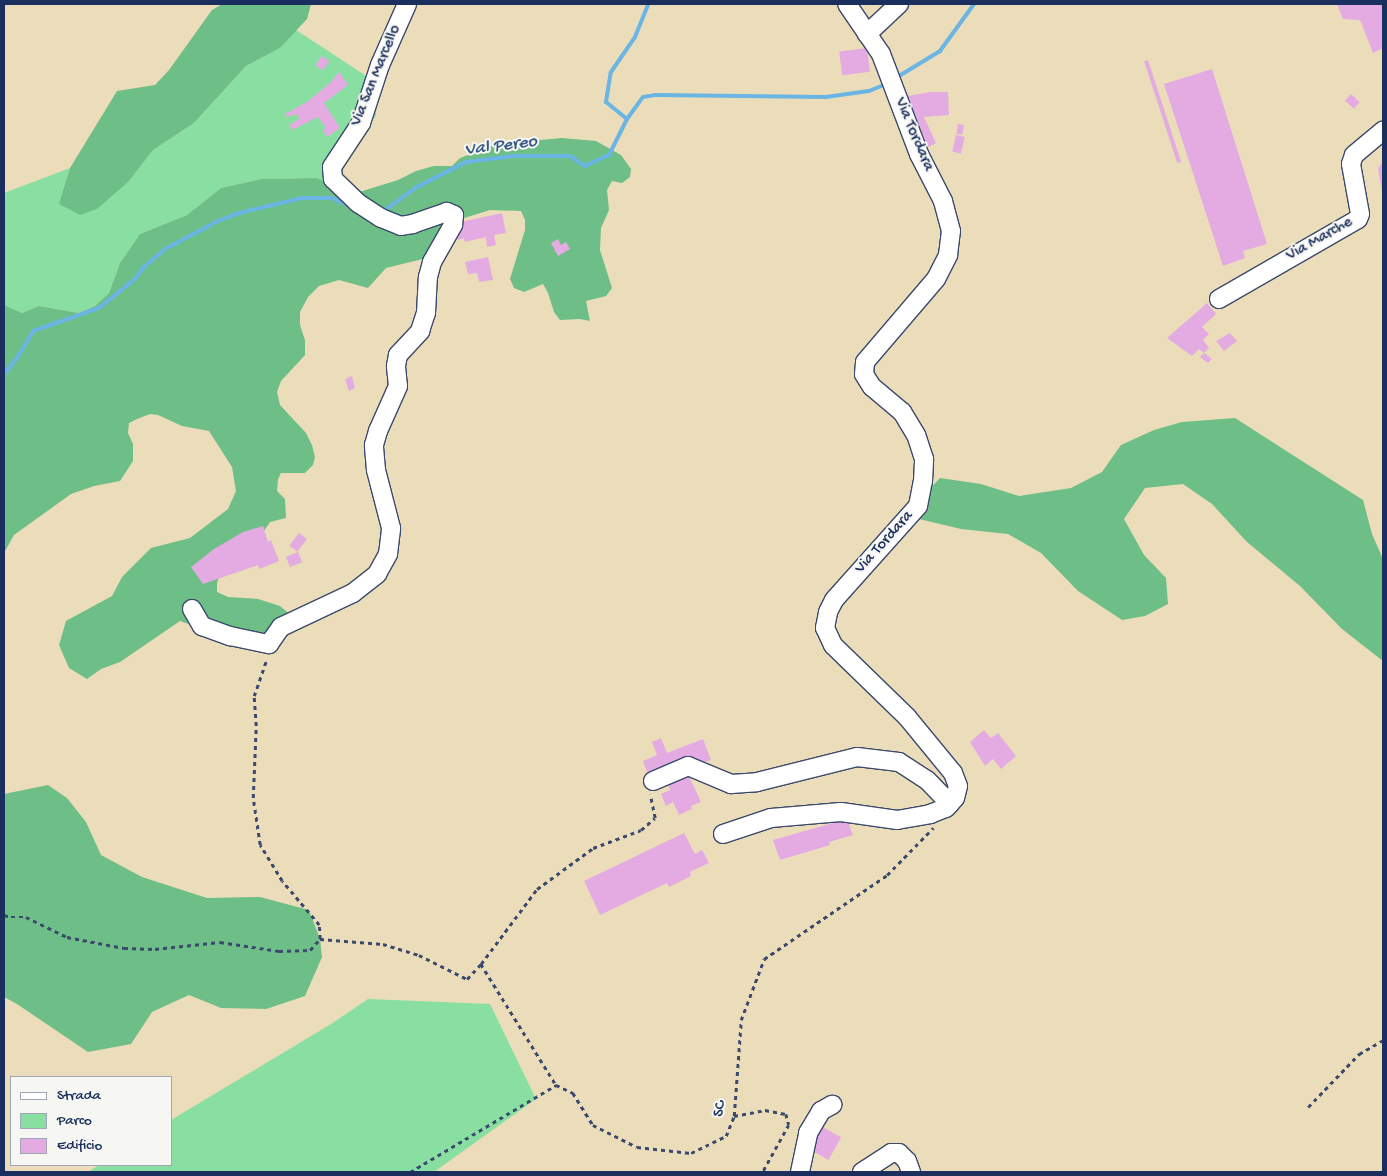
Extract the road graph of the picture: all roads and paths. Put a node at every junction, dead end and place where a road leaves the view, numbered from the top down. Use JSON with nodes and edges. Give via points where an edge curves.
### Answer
{"nodes":[{"id":1,"x":407,"y":4,"type":"edge"},
{"id":2,"x":847,"y":4,"type":"edge"},
{"id":3,"x":899,"y":4,"type":"edge"},
{"id":4,"x":867,"y":34,"type":"junction"},
{"id":5,"x":1383,"y":131,"type":"edge"},
{"id":6,"x":1219,"y":298,"type":"dead end"},
{"id":7,"x":192,"y":609,"type":"dead end"},
{"id":8,"x":269,"y":644,"type":"junction"},
{"id":9,"x":653,"y":781,"type":"joint"},
{"id":10,"x":948,"y":806,"type":"junction"},
{"id":11,"x":723,"y":834,"type":"dead end"},
{"id":12,"x":4,"y":915,"type":"edge"},
{"id":13,"x":320,"y":939,"type":"junction"},
{"id":14,"x":481,"y":964,"type":"junction"},
{"id":15,"x":1383,"y":1040,"type":"edge"},
{"id":16,"x":556,"y":1085,"type":"junction"},
{"id":17,"x":832,"y":1105,"type":"dead end"},
{"id":18,"x":1308,"y":1107,"type":"dead end"},
{"id":19,"x":734,"y":1116,"type":"junction"},
{"id":20,"x":410,"y":1172,"type":"edge"},
{"id":21,"x":763,"y":1172,"type":"edge"},
{"id":22,"x":800,"y":1172,"type":"edge"},
{"id":23,"x":862,"y":1172,"type":"edge"},
{"id":24,"x":911,"y":1172,"type":"edge"}],
"edges":[{"from":1,"to":8,"type":"street","name":"Via San Marcello","via":[[380,65],[362,123],[332,167],[334,179],[358,204],[401,226],[447,212],[454,215],[453,225],[432,262],[426,313],[420,331],[398,355],[398,386],[374,445],[376,470],[391,528],[388,554],[377,574],[353,594],[281,627]]},
{"from":2,"to":4,"type":"street","name":"Via Tordara"},
{"from":3,"to":4,"type":"street"},
{"from":4,"to":10,"type":"street","name":"Via Tordara","via":[[881,54],[919,154],[943,201],[951,231],[948,255],[936,279],[865,362],[864,374],[872,387],[902,412],[916,435],[924,459],[918,506],[834,600],[825,628],[833,644],[907,717],[954,774],[958,786]]},
{"from":5,"to":6,"type":"street","name":"Via Marche","via":[[1354,155],[1351,164],[1360,214],[1358,219]]},
{"from":7,"to":8,"type":"street","via":[[202,626]]},
{"from":8,"to":13,"type":"path","via":[[266,668],[254,696],[253,798],[260,845],[282,881],[319,925]]},
{"from":9,"to":10,"type":"street","via":[[688,766],[731,784],[757,782],[857,757],[899,762],[927,780]]},
{"from":9,"to":14,"type":"path","via":[[649,798],[655,818],[641,830],[593,848],[537,889]]},
{"from":10,"to":11,"type":"street","via":[[930,814],[897,820],[841,812],[771,818]]},
{"from":10,"to":19,"type":"path","name":"SC","via":[[935,826],[887,874],[764,960],[741,1020]]},
{"from":12,"to":13,"type":"path","via":[[26,917],[67,937],[124,948],[155,949],[220,942],[278,951],[310,950]]},
{"from":13,"to":14,"type":"path","via":[[382,944],[420,955],[466,979]]},
{"from":14,"to":16,"type":"path"},
{"from":15,"to":18,"type":"path","via":[[1359,1054]]},
{"from":16,"to":19,"type":"path","name":"SC","via":[[573,1093],[593,1125],[637,1147],[691,1152],[726,1136]]},
{"from":16,"to":20,"type":"path"},
{"from":17,"to":22,"type":"street","via":[[821,1111],[808,1133]]},
{"from":19,"to":21,"type":"path","via":[[765,1110],[786,1114],[789,1125]]},
{"from":23,"to":24,"type":"street","via":[[891,1153],[900,1153]]}]}
